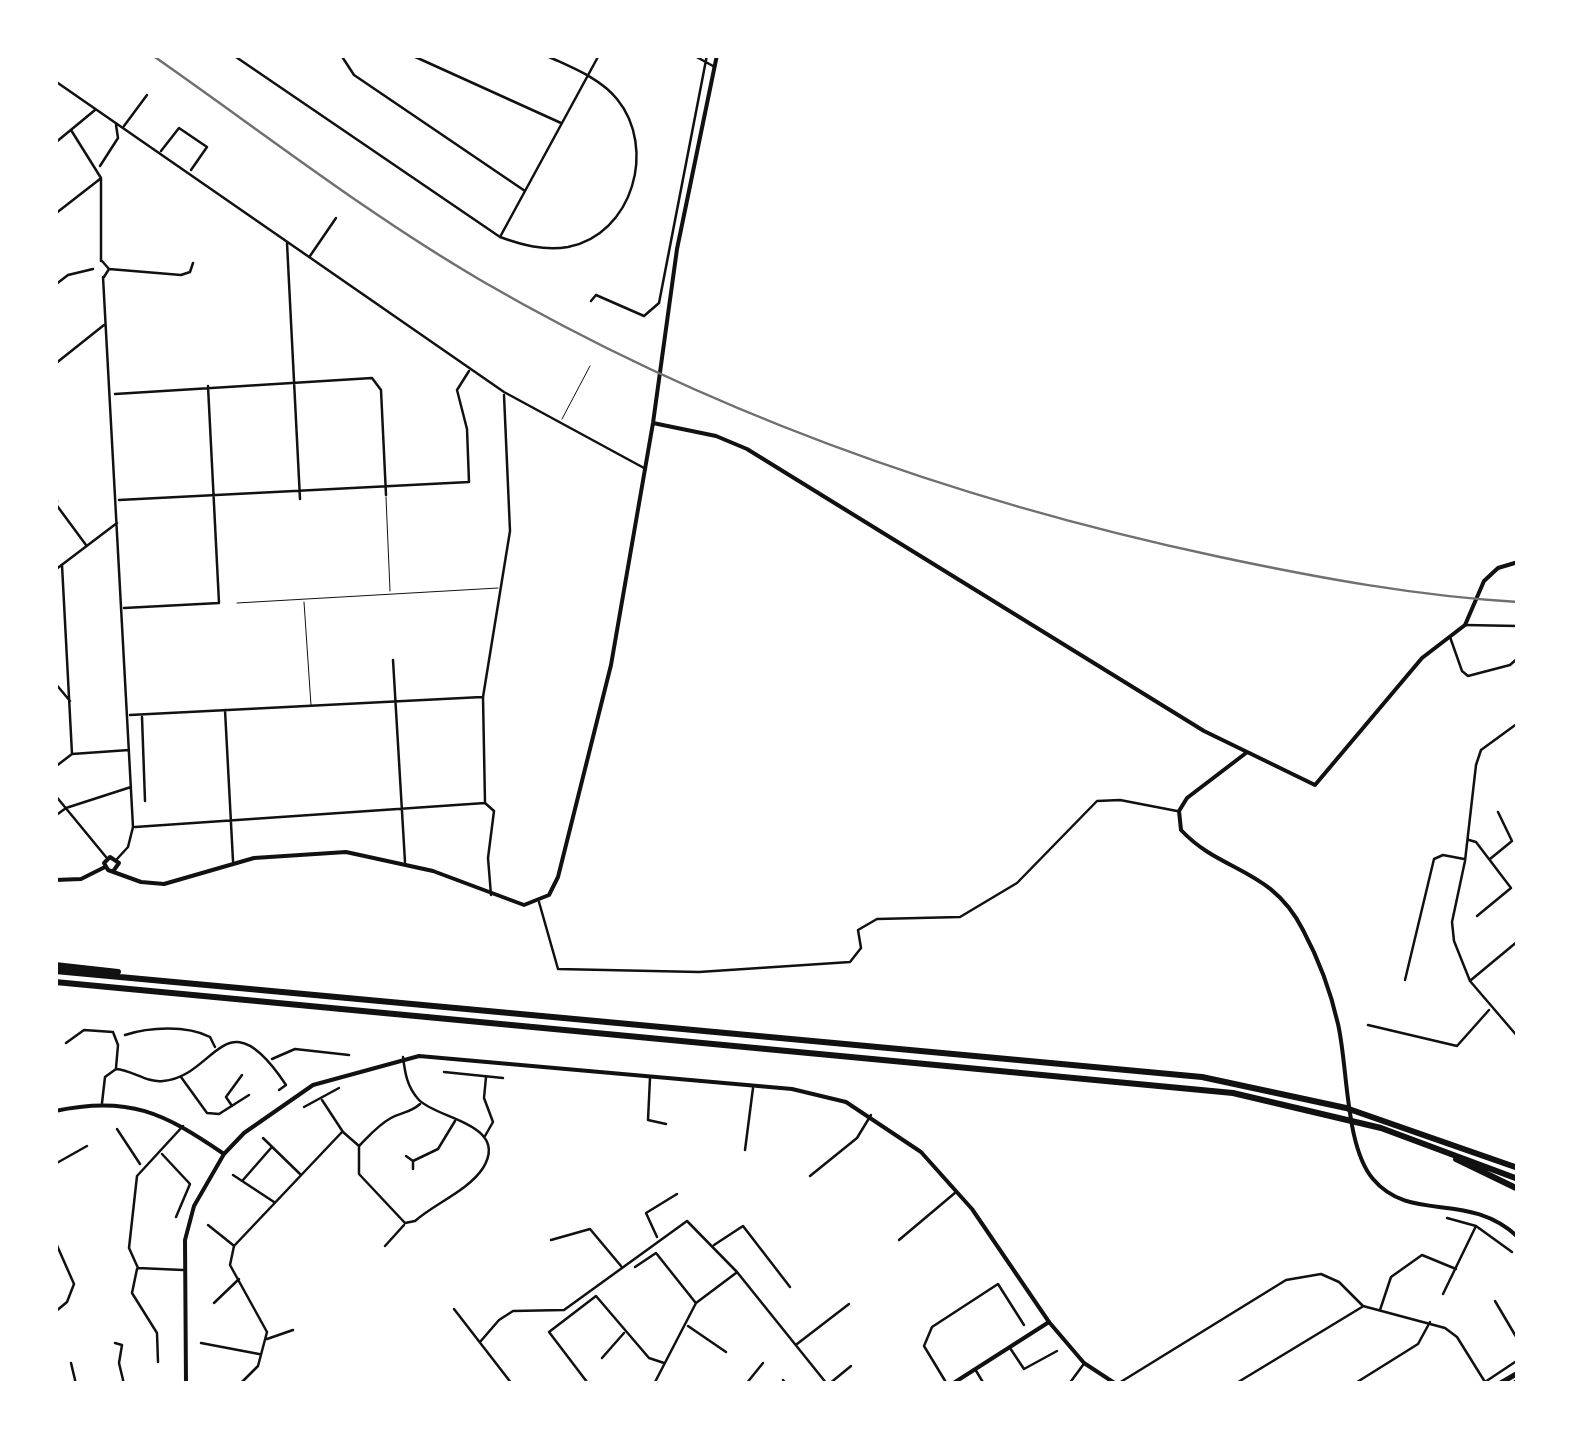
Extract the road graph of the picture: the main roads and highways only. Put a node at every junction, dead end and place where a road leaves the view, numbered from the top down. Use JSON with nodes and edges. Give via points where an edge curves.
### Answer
{"nodes":[{"id":1,"x":55,"y":968,"type":"edge"},
{"id":2,"x":55,"y":982,"type":"edge"},
{"id":3,"x":1414,"y":1138,"type":"junction"},
{"id":4,"x":1518,"y":1167,"type":"edge"},
{"id":5,"x":1518,"y":1179,"type":"edge"},
{"id":6,"x":1518,"y":1189,"type":"edge"},
{"id":7,"x":1518,"y":1372,"type":"edge"},
{"id":8,"x":1500,"y":1384,"type":"edge"}],
"edges":[{"from":1,"to":4,"type":"highway","via":[[1202,1078],[1346,1108]]},
{"from":2,"to":3,"type":"highway","via":[[1165,1084],[1288,1103]]},
{"from":3,"to":5,"type":"highway"},
{"from":3,"to":6,"type":"highway"},
{"from":7,"to":8,"type":"main road"}]}
